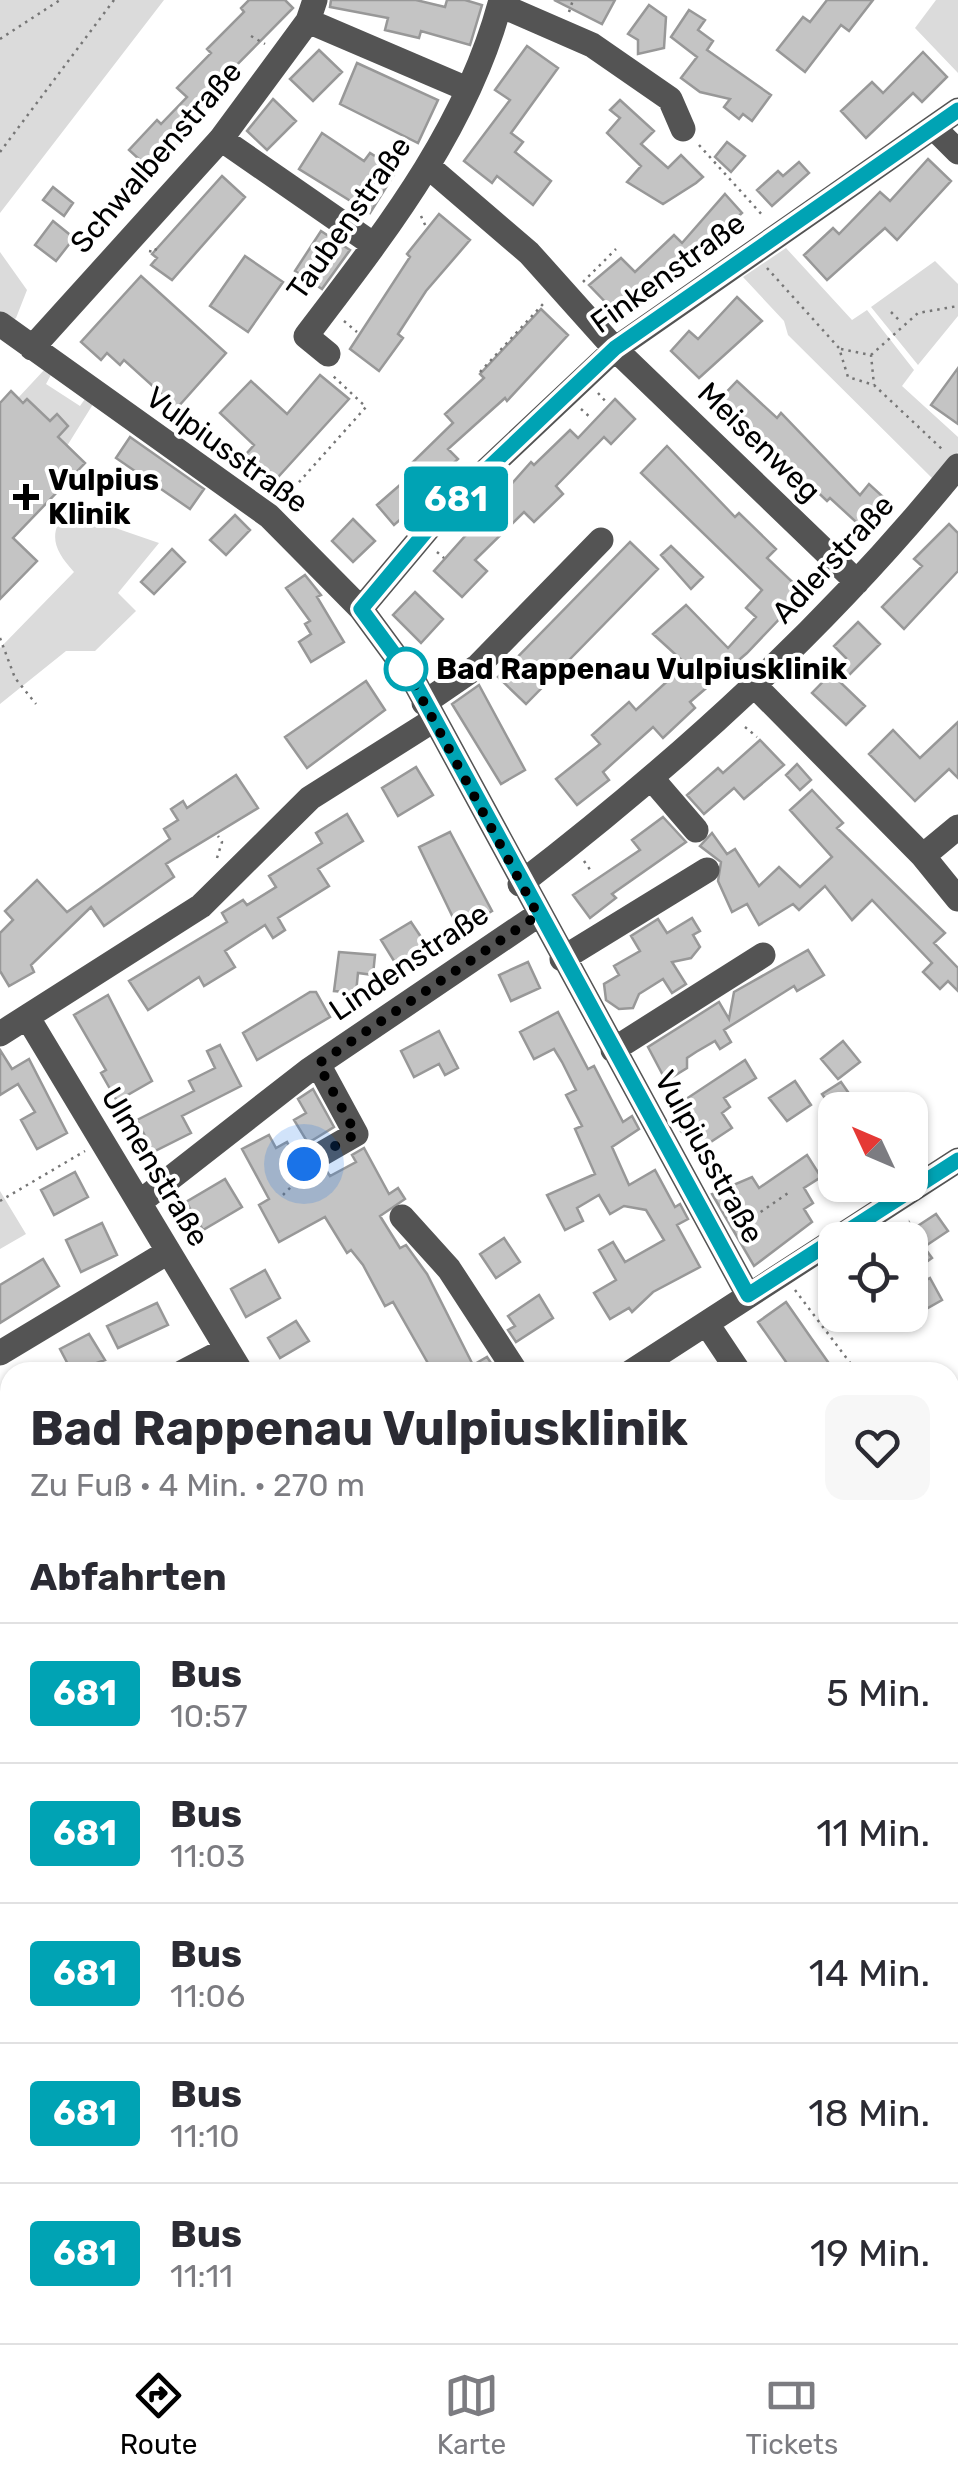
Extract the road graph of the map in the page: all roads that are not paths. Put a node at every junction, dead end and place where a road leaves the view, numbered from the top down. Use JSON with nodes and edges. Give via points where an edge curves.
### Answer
{"nodes":[{"id":1,"x":500,"y":2,"type":"edge"},
{"id":2,"x":312,"y":11,"type":"edge"},
{"id":3,"x":467,"y":88,"type":"junction"},
{"id":4,"x":958,"y":110,"type":"edge"},
{"id":5,"x":683,"y":129,"type":"road end"},
{"id":6,"x":935,"y":129,"type":"junction"},
{"id":7,"x":221,"y":139,"type":"junction"},
{"id":8,"x":958,"y":152,"type":"edge"},
{"id":9,"x":430,"y":168,"type":"junction"},
{"id":10,"x":374,"y":244,"type":"junction"},
{"id":11,"x":0,"y":324,"type":"edge"},
{"id":12,"x":32,"y":348,"type":"junction"},
{"id":13,"x":615,"y":348,"type":"junction"},
{"id":14,"x":328,"y":354,"type":"road end"},
{"id":15,"x":955,"y":463,"type":"edge"},
{"id":16,"x":601,"y":540,"type":"dead end"},
{"id":17,"x":857,"y":582,"type":"junction"},
{"id":18,"x":361,"y":609,"type":"junction"},
{"id":19,"x":756,"y":688,"type":"junction"},
{"id":20,"x":428,"y":712,"type":"junction"},
{"id":21,"x":653,"y":780,"type":"junction"},
{"id":22,"x":958,"y":826,"type":"edge"},
{"id":23,"x":696,"y":830,"type":"dead end"},
{"id":24,"x":923,"y":856,"type":"junction"},
{"id":25,"x":707,"y":870,"type":"dead end"},
{"id":26,"x":520,"y":884,"type":"junction"},
{"id":27,"x":958,"y":899,"type":"edge"},
{"id":28,"x":538,"y":915,"type":"junction"},
{"id":29,"x":763,"y":955,"type":"dead end"},
{"id":30,"x":562,"y":959,"type":"junction"},
{"id":31,"x":28,"y":1018,"type":"junction"},
{"id":32,"x":0,"y":1034,"type":"edge"},
{"id":33,"x":613,"y":1050,"type":"junction"},
{"id":34,"x":318,"y":1064,"type":"junction"},
{"id":35,"x":958,"y":1160,"type":"edge"},
{"id":36,"x":304,"y":1164,"type":"dead end"},
{"id":37,"x":140,"y":1202,"type":"junction"},
{"id":38,"x":402,"y":1216,"type":"dead end"},
{"id":39,"x":168,"y":1252,"type":"junction"},
{"id":40,"x":748,"y":1295,"type":"junction"},
{"id":41,"x":707,"y":1324,"type":"junction"},
{"id":42,"x":227,"y":1349,"type":"junction"},
{"id":43,"x":0,"y":1354,"type":"edge"},
{"id":44,"x":202,"y":1362,"type":"edge"},
{"id":45,"x":235,"y":1362,"type":"edge"},
{"id":46,"x":509,"y":1362,"type":"edge"},
{"id":47,"x":647,"y":1362,"type":"edge"},
{"id":48,"x":732,"y":1362,"type":"edge"}],
"edges":[{"from":1,"to":3,"type":"street","name":"Taubenstraße"},
{"from":1,"to":5,"type":"street","via":[[592,46],[670,100]]},
{"from":2,"to":3,"type":"street"},
{"from":2,"to":7,"type":"street","name":"Schwalbenstraße"},
{"from":3,"to":9,"type":"street","name":"Taubenstraße"},
{"from":4,"to":6,"type":"street","name":"Finkenstraße"},
{"from":6,"to":8,"type":"street"},
{"from":6,"to":13,"type":"street","name":"Finkenstraße"},
{"from":7,"to":10,"type":"street"},
{"from":7,"to":12,"type":"street","name":"Schwalbenstraße"},
{"from":9,"to":10,"type":"street","name":"Taubenstraße"},
{"from":9,"to":13,"type":"street","name":"Meisenweg","via":[[529,253]]},
{"from":10,"to":14,"type":"street","name":"Taubenstraße","via":[[306,336]]},
{"from":11,"to":12,"type":"street","name":"Vulpiusstraße"},
{"from":12,"to":18,"type":"street","name":"Vulpiusstraße","via":[[270,516]]},
{"from":13,"to":17,"type":"street","name":"Meisenweg"},
{"from":13,"to":18,"type":"street","name":"Finkenstraße","via":[[444,510]]},
{"from":15,"to":17,"type":"street","name":"Adlerstraße"},
{"from":16,"to":20,"type":"street"},
{"from":17,"to":19,"type":"street","name":"Adlerstraße"},
{"from":18,"to":20,"type":"street","name":"Vulpiusstraße","via":[[414,681]]},
{"from":19,"to":21,"type":"street","name":"Adlerstraße"},
{"from":19,"to":24,"type":"street"},
{"from":20,"to":26,"type":"street","name":"Vulpiusstraße"},
{"from":20,"to":31,"type":"street","via":[[310,798],[201,906]]},
{"from":21,"to":23,"type":"street"},
{"from":21,"to":26,"type":"street","name":"Adlerstraße"},
{"from":22,"to":24,"type":"street"},
{"from":24,"to":27,"type":"street"},
{"from":25,"to":30,"type":"street"},
{"from":26,"to":28,"type":"street","name":"Vulpiusstraße"},
{"from":28,"to":30,"type":"street","name":"Vulpiusstraße"},
{"from":28,"to":34,"type":"street","name":"Lindenstraße"},
{"from":29,"to":33,"type":"street","name":"Vulpiusstraße"},
{"from":30,"to":33,"type":"street","name":"Vulpiusstraße"},
{"from":31,"to":32,"type":"street"},
{"from":31,"to":37,"type":"street","name":"Ulmenstraße"},
{"from":33,"to":40,"type":"street","name":"Vulpiusstraße"},
{"from":34,"to":36,"type":"street","name":"Lindenstraße","via":[[356,1134]]},
{"from":34,"to":37,"type":"street","name":"Lindenstraße"},
{"from":35,"to":40,"type":"street"},
{"from":37,"to":39,"type":"street","name":"Ulmenstraße"},
{"from":38,"to":46,"type":"street","via":[[449,1269]]},
{"from":39,"to":42,"type":"street","name":"Ulmenstraße"},
{"from":39,"to":43,"type":"street"},
{"from":40,"to":41,"type":"street"},
{"from":41,"to":47,"type":"street"},
{"from":41,"to":48,"type":"street"},
{"from":42,"to":44,"type":"street"},
{"from":42,"to":45,"type":"street","name":"Ulmenstraße"}]}
